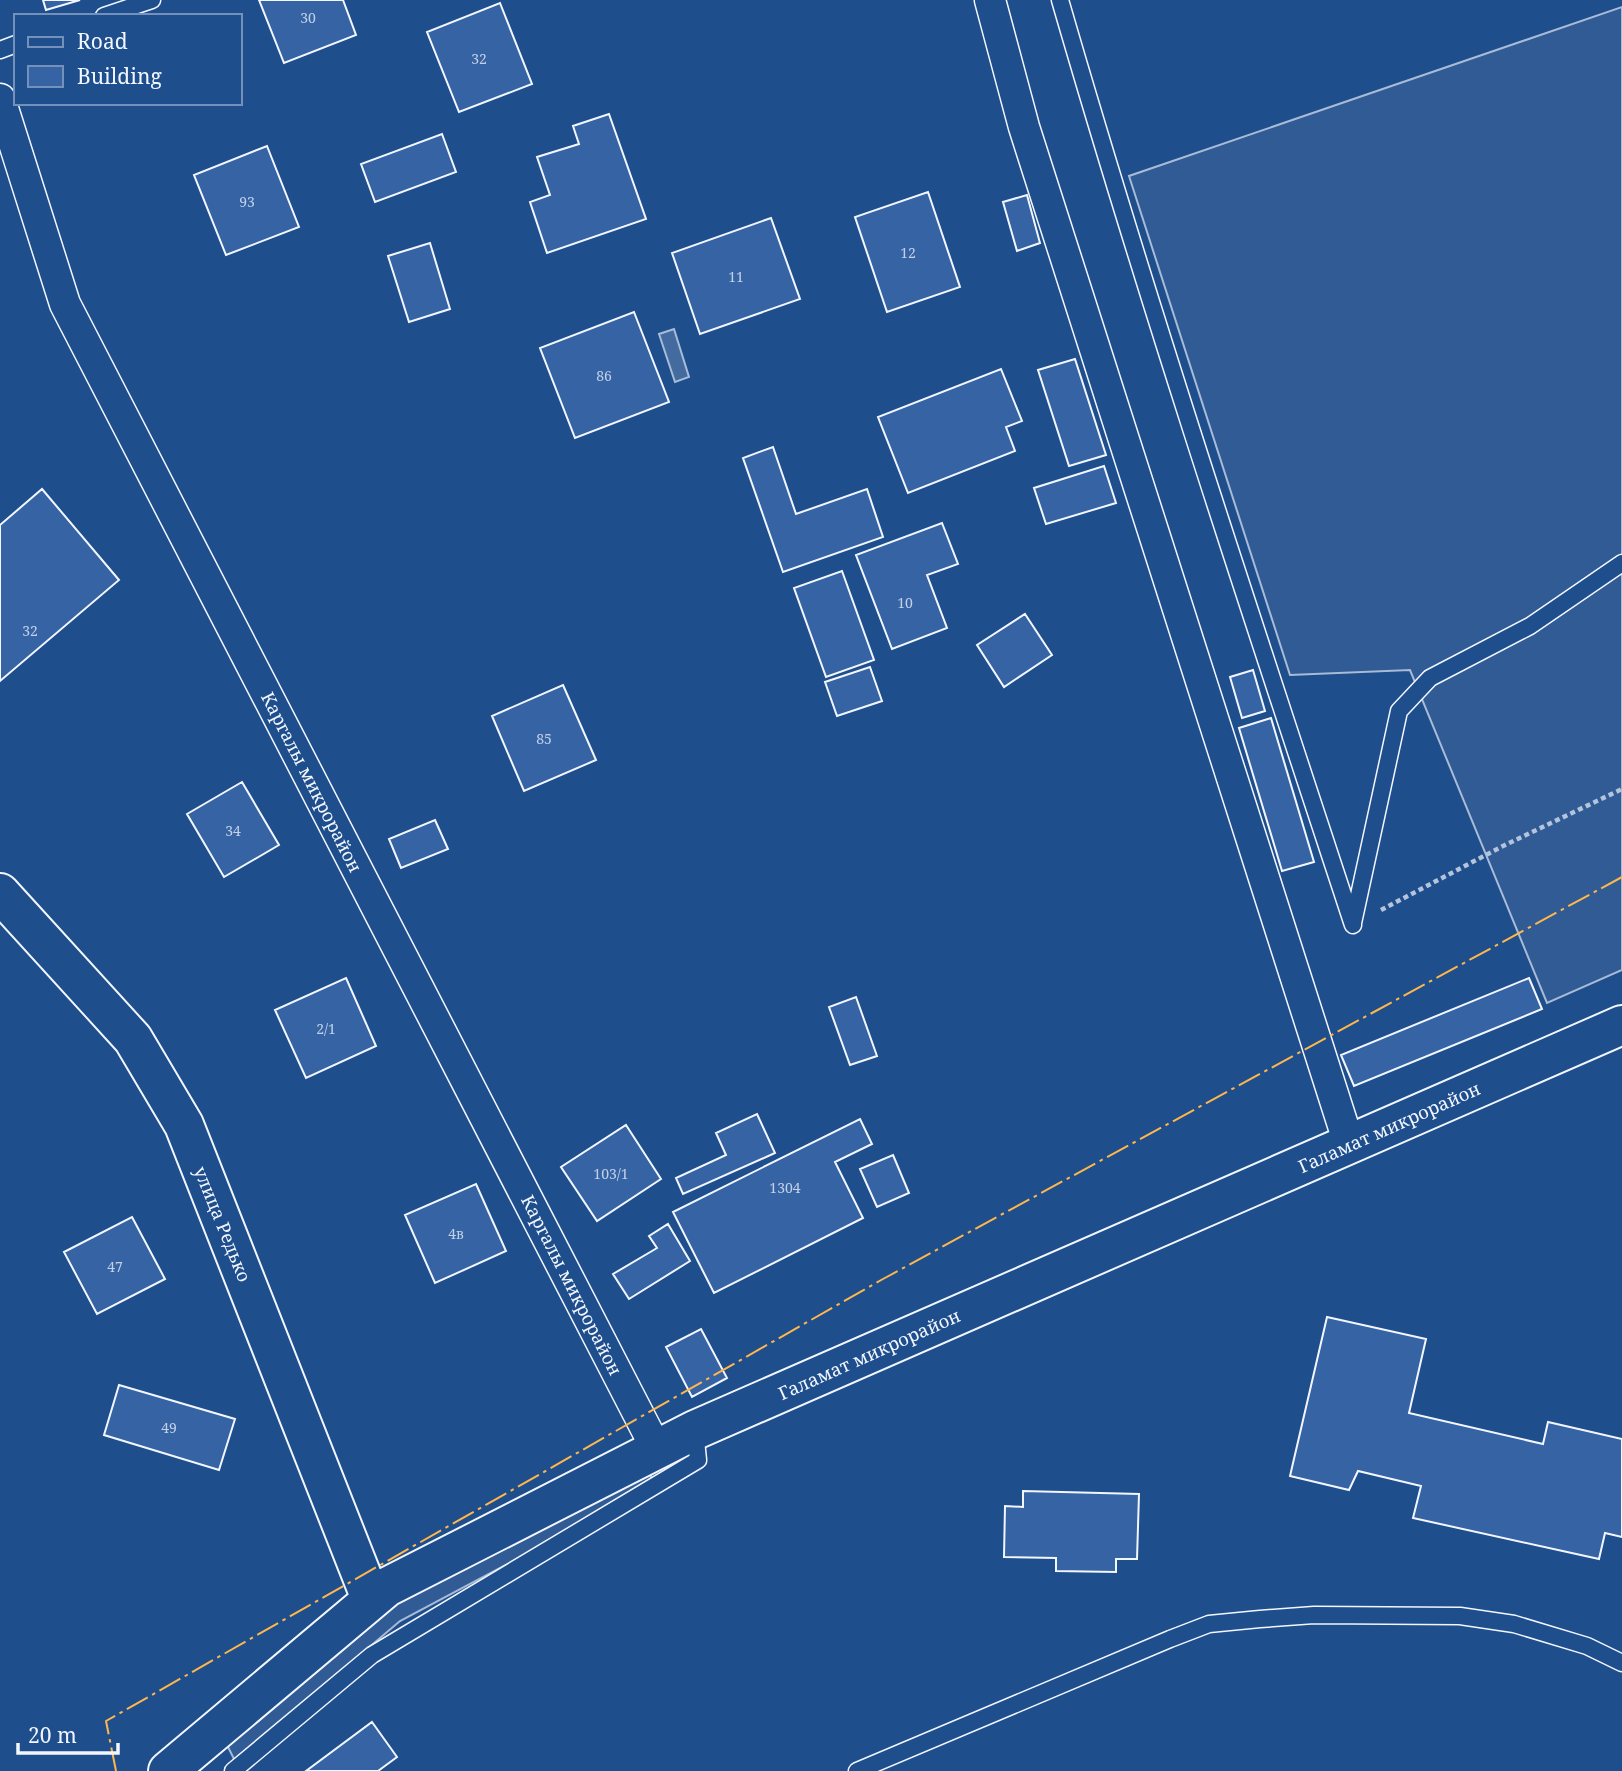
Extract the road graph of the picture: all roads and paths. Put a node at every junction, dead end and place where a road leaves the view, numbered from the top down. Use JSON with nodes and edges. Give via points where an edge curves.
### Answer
{"nodes":[{"id":1,"x":152,"y":0,"type":"edge"},
{"id":2,"x":990,"y":0,"type":"edge"},
{"id":3,"x":1060,"y":0,"type":"edge"},
{"id":4,"x":110,"y":14,"type":"edge"},
{"id":5,"x":0,"y":99,"type":"edge"},
{"id":6,"x":1622,"y":563,"type":"edge"},
{"id":7,"x":1622,"y":789,"type":"edge"},
{"id":8,"x":0,"y":893,"type":"edge"},
{"id":9,"x":1353,"y":925,"type":"junction"},
{"id":10,"x":1622,"y":1025,"type":"edge"},
{"id":11,"x":1349,"y":1144,"type":"junction"},
{"id":12,"x":695,"y":1430,"type":"junction"},
{"id":13,"x":657,"y":1450,"type":"junction"},
{"id":14,"x":371,"y":1599,"type":"junction"},
{"id":15,"x":1622,"y":1663,"type":"edge"},
{"id":16,"x":169,"y":1771,"type":"edge"},
{"id":17,"x":233,"y":1771,"type":"edge"},
{"id":18,"x":857,"y":1771,"type":"edge"}],
"edges":[{"from":1,"to":4,"type":"lane"},
{"from":2,"to":11,"type":"street","via":[[1024,127]]},
{"from":3,"to":9,"type":"lane","via":[[1222,526]]},
{"from":5,"to":13,"type":"street","name":"Каргалы микрорайон","via":[[65,304]]},
{"from":6,"to":9,"type":"lane","via":[[1530,626],[1430,678],[1399,711]]},
{"from":7,"to":9,"type":"path"},
{"from":8,"to":14,"type":"street","name":"улица Редько","via":[[133,1039],[184,1125]]},
{"from":10,"to":11,"type":"street","name":"Галамат микрорайон"},
{"from":11,"to":12,"type":"street","name":"Галамат микрорайон"},
{"from":12,"to":13,"type":"street","name":"Галамат микрорайон"},
{"from":12,"to":17,"type":"lane","via":[[698,1460],[372,1655]]},
{"from":13,"to":14,"type":"street","name":"Галамат микрорайон"},
{"from":14,"to":16,"type":"street","name":"Галамат микрорайон"},
{"from":15,"to":18,"type":"lane","via":[[1587,1646],[1514,1624],[1460,1616],[1314,1615],[1209,1624]]}]}
